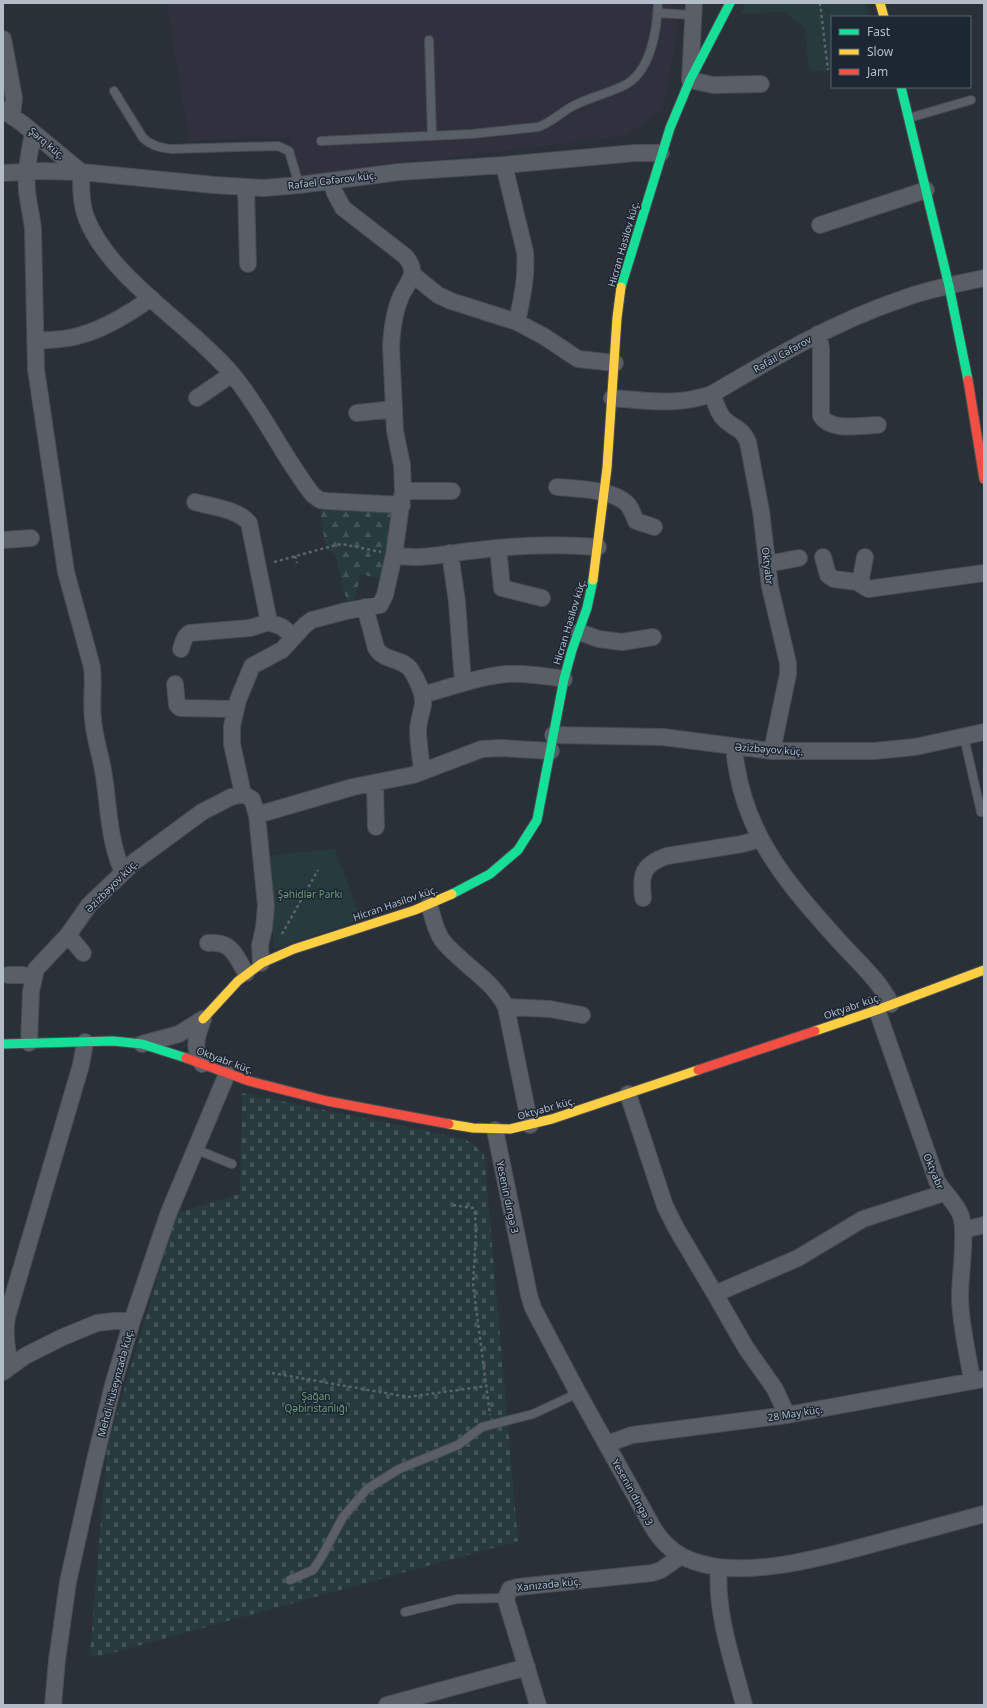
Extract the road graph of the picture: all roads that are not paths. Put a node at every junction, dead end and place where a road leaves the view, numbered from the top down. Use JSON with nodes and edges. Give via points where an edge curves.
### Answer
{"nodes":[{"id":1,"x":658,"y":3,"type":"edge"},
{"id":2,"x":730,"y":3,"type":"edge"},
{"id":3,"x":880,"y":3,"type":"edge"},
{"id":4,"x":694,"y":9,"type":"edge"},
{"id":5,"x":658,"y":13,"type":"junction"},
{"id":6,"x":884,"y":16,"type":"edge"},
{"id":7,"x":3,"y":39,"type":"edge"},
{"id":8,"x":429,"y":40,"type":"dead end"},
{"id":9,"x":690,"y":80,"type":"junction"},
{"id":10,"x":761,"y":84,"type":"dead end"},
{"id":11,"x":900,"y":88,"type":"edge"},
{"id":12,"x":114,"y":91,"type":"dead end"},
{"id":13,"x":971,"y":100,"type":"dead end"},
{"id":14,"x":8,"y":113,"type":"edge"},
{"id":15,"x":908,"y":118,"type":"junction"},
{"id":16,"x":32,"y":132,"type":"junction"},
{"id":17,"x":432,"y":136,"type":"junction"},
{"id":18,"x":321,"y":141,"type":"dead end"},
{"id":19,"x":661,"y":153,"type":"junction"},
{"id":20,"x":504,"y":165,"type":"junction"},
{"id":21,"x":27,"y":172,"type":"junction"},
{"id":22,"x":81,"y":172,"type":"junction"},
{"id":23,"x":3,"y":173,"type":"edge"},
{"id":24,"x":331,"y":181,"type":"junction"},
{"id":25,"x":299,"y":185,"type":"junction"},
{"id":26,"x":246,"y":188,"type":"junction"},
{"id":27,"x":926,"y":190,"type":"junction"},
{"id":28,"x":820,"y":225,"type":"dead end"},
{"id":29,"x":248,"y":264,"type":"dead end"},
{"id":30,"x":412,"y":274,"type":"junction"},
{"id":31,"x":984,"y":278,"type":"edge"},
{"id":32,"x":949,"y":286,"type":"junction"},
{"id":33,"x":151,"y":298,"type":"junction"},
{"id":34,"x":517,"y":322,"type":"junction"},
{"id":35,"x":818,"y":334,"type":"junction"},
{"id":36,"x":35,"y":341,"type":"junction"},
{"id":37,"x":614,"y":363,"type":"junction"},
{"id":38,"x":232,"y":374,"type":"junction"},
{"id":39,"x":712,"y":394,"type":"junction"},
{"id":40,"x":197,"y":398,"type":"dead end"},
{"id":41,"x":612,"y":398,"type":"junction"},
{"id":42,"x":394,"y":409,"type":"junction"},
{"id":43,"x":358,"y":413,"type":"dead end"},
{"id":44,"x":878,"y":425,"type":"dead end"},
{"id":45,"x":984,"y":479,"type":"edge"},
{"id":46,"x":557,"y":487,"type":"dead end"},
{"id":47,"x":452,"y":491,"type":"dead end"},
{"id":48,"x":604,"y":492,"type":"junction"},
{"id":49,"x":402,"y":498,"type":"junction"},
{"id":50,"x":195,"y":502,"type":"dead end"},
{"id":51,"x":654,"y":527,"type":"dead end"},
{"id":52,"x":31,"y":538,"type":"dead end"},
{"id":53,"x":3,"y":540,"type":"edge"},
{"id":54,"x":598,"y":547,"type":"junction"},
{"id":55,"x":498,"y":548,"type":"junction"},
{"id":56,"x":450,"y":553,"type":"junction"},
{"id":57,"x":394,"y":555,"type":"junction"},
{"id":58,"x":823,"y":557,"type":"dead end"},
{"id":59,"x":865,"y":557,"type":"dead end"},
{"id":60,"x":799,"y":558,"type":"dead end"},
{"id":61,"x":767,"y":564,"type":"junction"},
{"id":62,"x":984,"y":573,"type":"edge"},
{"id":63,"x":860,"y":584,"type":"junction"},
{"id":64,"x":542,"y":598,"type":"dead end"},
{"id":65,"x":365,"y":608,"type":"junction"},
{"id":66,"x":269,"y":622,"type":"junction"},
{"id":67,"x":579,"y":632,"type":"junction"},
{"id":68,"x":294,"y":637,"type":"junction"},
{"id":69,"x":653,"y":638,"type":"dead end"},
{"id":70,"x":181,"y":649,"type":"dead end"},
{"id":71,"x":564,"y":679,"type":"junction"},
{"id":72,"x":463,"y":683,"type":"junction"},
{"id":73,"x":174,"y":684,"type":"dead end"},
{"id":74,"x":423,"y":695,"type":"junction"},
{"id":75,"x":235,"y":709,"type":"junction"},
{"id":76,"x":984,"y":732,"type":"edge"},
{"id":77,"x":964,"y":737,"type":"junction"},
{"id":78,"x":552,"y":743,"type":"junction"},
{"id":79,"x":734,"y":747,"type":"junction"},
{"id":80,"x":772,"y":751,"type":"junction"},
{"id":81,"x":422,"y":772,"type":"junction"},
{"id":82,"x":375,"y":783,"type":"junction"},
{"id":83,"x":243,"y":794,"type":"junction"},
{"id":84,"x":981,"y":812,"type":"dead end"},
{"id":85,"x":257,"y":814,"type":"junction"},
{"id":86,"x":376,"y":826,"type":"dead end"},
{"id":87,"x":760,"y":839,"type":"junction"},
{"id":88,"x":123,"y":872,"type":"junction"},
{"id":89,"x":642,"y":898,"type":"dead end"},
{"id":90,"x":430,"y":905,"type":"junction"},
{"id":91,"x":68,"y":935,"type":"junction"},
{"id":92,"x":208,"y":943,"type":"dead end"},
{"id":93,"x":83,"y":953,"type":"dead end"},
{"id":94,"x":261,"y":963,"type":"junction"},
{"id":95,"x":984,"y":970,"type":"edge"},
{"id":96,"x":246,"y":973,"type":"junction"},
{"id":97,"x":8,"y":975,"type":"dead end"},
{"id":98,"x":33,"y":978,"type":"junction"},
{"id":99,"x":506,"y":1007,"type":"junction"},
{"id":100,"x":884,"y":1007,"type":"junction"},
{"id":101,"x":582,"y":1015,"type":"dead end"},
{"id":102,"x":203,"y":1019,"type":"junction"},
{"id":103,"x":179,"y":1034,"type":"junction"},
{"id":104,"x":85,"y":1042,"type":"junction"},
{"id":105,"x":3,"y":1044,"type":"edge"},
{"id":106,"x":29,"y":1044,"type":"junction"},
{"id":107,"x":142,"y":1044,"type":"junction"},
{"id":108,"x":181,"y":1056,"type":"junction"},
{"id":109,"x":202,"y":1064,"type":"junction"},
{"id":110,"x":227,"y":1074,"type":"junction"},
{"id":111,"x":628,"y":1094,"type":"junction"},
{"id":112,"x":530,"y":1125,"type":"junction"},
{"id":113,"x":495,"y":1130,"type":"junction"},
{"id":114,"x":195,"y":1149,"type":"junction"},
{"id":115,"x":232,"y":1164,"type":"dead end"},
{"id":116,"x":944,"y":1193,"type":"junction"},
{"id":117,"x":984,"y":1225,"type":"edge"},
{"id":118,"x":963,"y":1230,"type":"junction"},
{"id":119,"x":715,"y":1294,"type":"junction"},
{"id":120,"x":132,"y":1321,"type":"junction"},
{"id":121,"x":7,"y":1368,"type":"edge"},
{"id":122,"x":978,"y":1380,"type":"edge"},
{"id":123,"x":578,"y":1393,"type":"junction"},
{"id":124,"x":787,"y":1415,"type":"junction"},
{"id":125,"x":607,"y":1444,"type":"junction"},
{"id":126,"x":984,"y":1514,"type":"edge"},
{"id":127,"x":681,"y":1556,"type":"junction"},
{"id":128,"x":719,"y":1567,"type":"junction"},
{"id":129,"x":290,"y":1580,"type":"dead end"},
{"id":130,"x":506,"y":1598,"type":"junction"},
{"id":131,"x":405,"y":1612,"type":"dead end"},
{"id":132,"x":527,"y":1667,"type":"junction"},
{"id":133,"x":53,"y":1705,"type":"edge"},
{"id":134,"x":387,"y":1705,"type":"edge"},
{"id":135,"x":538,"y":1705,"type":"edge"},
{"id":136,"x":744,"y":1705,"type":"edge"}],
"edges":[{"from":1,"to":5,"type":"lane"},
{"from":2,"to":9,"type":"street","name":"Hicran Hasilov küç."},
{"from":3,"to":6,"type":"street"},
{"from":4,"to":5,"type":"lane"},
{"from":4,"to":9,"type":"street"},
{"from":5,"to":17,"type":"lane","via":[[648,57],[634,79],[624,86],[570,107],[548,124],[538,127]]},
{"from":7,"to":14,"type":"street","name":"Şərq küç.","via":[[14,98]]},
{"from":8,"to":17,"type":"lane"},
{"from":9,"to":10,"type":"street","via":[[713,85]]},
{"from":9,"to":19,"type":"street","name":"Hicran Hasilov küç."},
{"from":11,"to":15,"type":"street"},
{"from":12,"to":25,"type":"lane","via":[[143,138],[150,144],[161,148],[278,146],[289,151]]},
{"from":13,"to":15,"type":"lane"},
{"from":14,"to":16,"type":"street","name":"Şərq küç."},
{"from":15,"to":27,"type":"street"},
{"from":16,"to":21,"type":"street"},
{"from":16,"to":22,"type":"street","name":"Şərq küç."},
{"from":17,"to":18,"type":"lane"},
{"from":19,"to":20,"type":"street","name":"Rafael Cəfərov küç."},
{"from":19,"to":37,"type":"street","name":"Hicran Hasilov küç.","via":[[622,283]]},
{"from":20,"to":24,"type":"street","name":"Rafael Cəfərov küç.","via":[[399,172]]},
{"from":20,"to":34,"type":"street","via":[[525,252],[525,284]]},
{"from":21,"to":22,"type":"street","name":"Rafael Cəfərov küç."},
{"from":21,"to":23,"type":"street","name":"Rafael Cəfərov küç."},
{"from":21,"to":36,"type":"street","via":[[32,223]]},
{"from":22,"to":26,"type":"street","name":"Rafael Cəfərov küç."},
{"from":22,"to":33,"type":"street","via":[[83,203],[96,238]]},
{"from":24,"to":25,"type":"street","name":"Rafael Cəfərov küç."},
{"from":24,"to":30,"type":"street","via":[[343,208],[405,256],[410,262]]},
{"from":25,"to":26,"type":"street","name":"Rafael Cəfərov küç."},
{"from":26,"to":29,"type":"street"},
{"from":27,"to":28,"type":"street"},
{"from":27,"to":32,"type":"street"},
{"from":30,"to":34,"type":"street","via":[[438,295],[451,301]]},
{"from":30,"to":42,"type":"street","via":[[397,304],[391,333]]},
{"from":31,"to":32,"type":"street","name":"Rəfail Cəfərov"},
{"from":32,"to":35,"type":"street","name":"Rəfail Cəfərov","via":[[900,299]]},
{"from":32,"to":45,"type":"street"},
{"from":33,"to":36,"type":"street","via":[[122,316],[82,335]]},
{"from":33,"to":38,"type":"street","via":[[200,341]]},
{"from":34,"to":37,"type":"street","via":[[578,359]]},
{"from":35,"to":39,"type":"street","name":"Rəfail Cəfərov"},
{"from":35,"to":44,"type":"street","via":[[821,348],[820,408],[824,421],[841,426]]},
{"from":36,"to":88,"type":"street","via":[[36,370],[66,572],[92,667],[94,730],[113,846]]},
{"from":37,"to":41,"type":"street","name":"Hicran Hasilov küç."},
{"from":38,"to":40,"type":"street"},
{"from":38,"to":49,"type":"street","via":[[313,495],[327,501]]},
{"from":39,"to":41,"type":"street","name":"Rəfail Cəfərov","via":[[700,399],[674,403]]},
{"from":39,"to":61,"type":"street","name":"Oktyabr","via":[[724,419],[739,428],[748,442],[761,512]]},
{"from":41,"to":48,"type":"street","name":"Hicran Hasilov küç."},
{"from":42,"to":43,"type":"street"},
{"from":42,"to":49,"type":"street","via":[[396,440],[403,472]]},
{"from":46,"to":48,"type":"street"},
{"from":47,"to":49,"type":"street"},
{"from":48,"to":51,"type":"street","via":[[629,506],[636,521]]},
{"from":48,"to":54,"type":"street","name":"Hicran Hasilov küç."},
{"from":49,"to":57,"type":"street"},
{"from":50,"to":66,"type":"street","via":[[238,514],[249,523]]},
{"from":52,"to":53,"type":"street"},
{"from":54,"to":55,"type":"street"},
{"from":54,"to":67,"type":"street","name":"Hicran Hasilov küç.","via":[[591,592]]},
{"from":55,"to":56,"type":"street"},
{"from":55,"to":64,"type":"street","via":[[502,588]]},
{"from":56,"to":57,"type":"street","via":[[414,557]]},
{"from":56,"to":72,"type":"street","via":[[457,602]]},
{"from":57,"to":65,"type":"street","via":[[383,601],[377,606]]},
{"from":58,"to":63,"type":"street","via":[[828,575]]},
{"from":59,"to":63,"type":"street"},
{"from":60,"to":61,"type":"street"},
{"from":61,"to":80,"type":"street","name":"Oktyabr","via":[[788,663]]},
{"from":62,"to":63,"type":"street","via":[[873,590]]},
{"from":65,"to":68,"type":"street","via":[[346,610],[312,620]]},
{"from":65,"to":74,"type":"street","via":[[379,654],[407,665]]},
{"from":66,"to":68,"type":"street","via":[[282,627]]},
{"from":66,"to":70,"type":"street","via":[[250,628],[190,633],[183,640]]},
{"from":67,"to":69,"type":"street","via":[[600,639],[622,642]]},
{"from":67,"to":71,"type":"street","name":"Hicran Hasilov küç."},
{"from":68,"to":75,"type":"street","via":[[282,650],[252,666]]},
{"from":71,"to":72,"type":"street","via":[[507,674]]},
{"from":71,"to":78,"type":"street","name":"Hicran Hasilov küç."},
{"from":72,"to":74,"type":"street"},
{"from":73,"to":75,"type":"street","via":[[180,708]]},
{"from":74,"to":81,"type":"street","via":[[418,739]]},
{"from":75,"to":83,"type":"street","via":[[232,744]]},
{"from":76,"to":77,"type":"street","name":"Əzizbəyov küç."},
{"from":77,"to":80,"type":"street","name":"Əzizbəyov küç.","via":[[892,750]]},
{"from":77,"to":84,"type":"lane"},
{"from":78,"to":79,"type":"street","name":"Əzizbəyov küç.","via":[[663,737]]},
{"from":78,"to":81,"type":"street","name":"Əzizbəyov küç.","via":[[482,749]]},
{"from":78,"to":90,"type":"street","name":"Hicran Hasilov küç.","via":[[537,820],[528,838],[506,861],[481,879]]},
{"from":79,"to":80,"type":"street","name":"Əzizbəyov küç."},
{"from":79,"to":87,"type":"street","name":"Oktyabr","via":[[740,787],[749,817]]},
{"from":81,"to":82,"type":"street","name":"Əzizbəyov küç."},
{"from":82,"to":85,"type":"street","name":"Əzizbəyov küç."},
{"from":82,"to":86,"type":"street"},
{"from":83,"to":85,"type":"street","via":[[252,799]]},
{"from":83,"to":88,"type":"street","name":"Əzizbəyov küç.","via":[[231,797],[202,812],[147,851]]},
{"from":85,"to":94,"type":"street","via":[[266,906],[260,945]]},
{"from":87,"to":89,"type":"street","via":[[657,859],[642,875]]},
{"from":87,"to":100,"type":"street","name":"Oktyabr","via":[[804,902],[880,986]]},
{"from":88,"to":91,"type":"street","name":"Əzizbəyov küç.","via":[[89,905]]},
{"from":90,"to":94,"type":"street","name":"Hicran Hasilov küç.","via":[[302,946]]},
{"from":90,"to":99,"type":"street","via":[[441,938],[491,986]]},
{"from":91,"to":93,"type":"street"},
{"from":91,"to":98,"type":"street","name":"Əzizbəyov küç.","via":[[41,962]]},
{"from":92,"to":96,"type":"street","via":[[218,942],[227,945]]},
{"from":94,"to":96,"type":"street","name":"Hicran Hasilov küç."},
{"from":95,"to":100,"type":"street","name":"Oktyabr küç."},
{"from":96,"to":102,"type":"street","name":"Hicran Hasilov küç."},
{"from":97,"to":98,"type":"street"},
{"from":98,"to":106,"type":"street","name":"Əzizbəyov küç."},
{"from":99,"to":101,"type":"street","via":[[550,1009]]},
{"from":99,"to":112,"type":"street"},
{"from":100,"to":111,"type":"street","name":"Oktyabr küç."},
{"from":100,"to":116,"type":"street","name":"Oktyabr","via":[[930,1164]]},
{"from":102,"to":103,"type":"street"},
{"from":102,"to":109,"type":"street","via":[[196,1046]]},
{"from":103,"to":107,"type":"street"},
{"from":103,"to":108,"type":"street","via":[[176,1046]]},
{"from":104,"to":106,"type":"street","name":"Oktyabr küç."},
{"from":104,"to":107,"type":"street","name":"Oktyabr küç."},
{"from":104,"to":121,"type":"street","via":[[81,1066],[7,1317]]},
{"from":105,"to":106,"type":"street","name":"Oktyabr küç."},
{"from":107,"to":108,"type":"street","name":"Oktyabr küç."},
{"from":108,"to":109,"type":"street","name":"Oktyabr küç."},
{"from":109,"to":110,"type":"street","name":"Oktyabr küç."},
{"from":110,"to":113,"type":"street","name":"Oktyabr küç.","via":[[328,1101],[440,1123]]},
{"from":110,"to":114,"type":"street","name":"Mehdi Hüseynzadə küç."},
{"from":111,"to":112,"type":"street","name":"Oktyabr küç."},
{"from":111,"to":119,"type":"street","via":[[665,1206]]},
{"from":112,"to":113,"type":"street","name":"Oktyabr küç."},
{"from":113,"to":123,"type":"street","name":"Yesenin dıngə 3","via":[[528,1295]]},
{"from":114,"to":115,"type":"lane"},
{"from":114,"to":120,"type":"street","name":"Mehdi Hüseynzadə küç.","via":[[169,1212]]},
{"from":116,"to":118,"type":"street","name":"Oktyabr","via":[[954,1203],[961,1216]]},
{"from":116,"to":119,"type":"street","via":[[863,1219],[798,1258]]},
{"from":117,"to":118,"type":"street"},
{"from":118,"to":122,"type":"street","name":"Oktyabr","via":[[960,1298]]},
{"from":119,"to":124,"type":"street","via":[[746,1348],[775,1389]]},
{"from":120,"to":121,"type":"street","via":[[97,1323],[25,1356]]},
{"from":120,"to":133,"type":"street","name":"Mehdi Hüseynzadə küç.","via":[[113,1386],[73,1557],[64,1606]]},
{"from":122,"to":124,"type":"street","name":"28 May küç."},
{"from":123,"to":125,"type":"street","name":"Yesenin dıngə 3"},
{"from":123,"to":129,"type":"lane","via":[[533,1414],[491,1424],[458,1445],[399,1468],[367,1489],[343,1517],[313,1570]]},
{"from":124,"to":125,"type":"street","name":"28 May küç.","via":[[632,1435]]},
{"from":125,"to":127,"type":"street","name":"Yesenin dıngə 3","via":[[659,1537]]},
{"from":126,"to":128,"type":"street","name":"Yesenin dıngə 3","via":[[806,1561],[762,1567]]},
{"from":127,"to":128,"type":"street","name":"Yesenin dıngə 3","via":[[704,1565]]},
{"from":127,"to":130,"type":"street","name":"Xanızadə küç.","via":[[652,1573],[518,1587],[510,1589]]},
{"from":128,"to":136,"type":"street","via":[[720,1607]]},
{"from":130,"to":131,"type":"lane","via":[[457,1599]]},
{"from":130,"to":132,"type":"street","name":"Xanızadə küç."},
{"from":132,"to":134,"type":"street"},
{"from":132,"to":135,"type":"street","name":"Xanızadə küç."}]}
